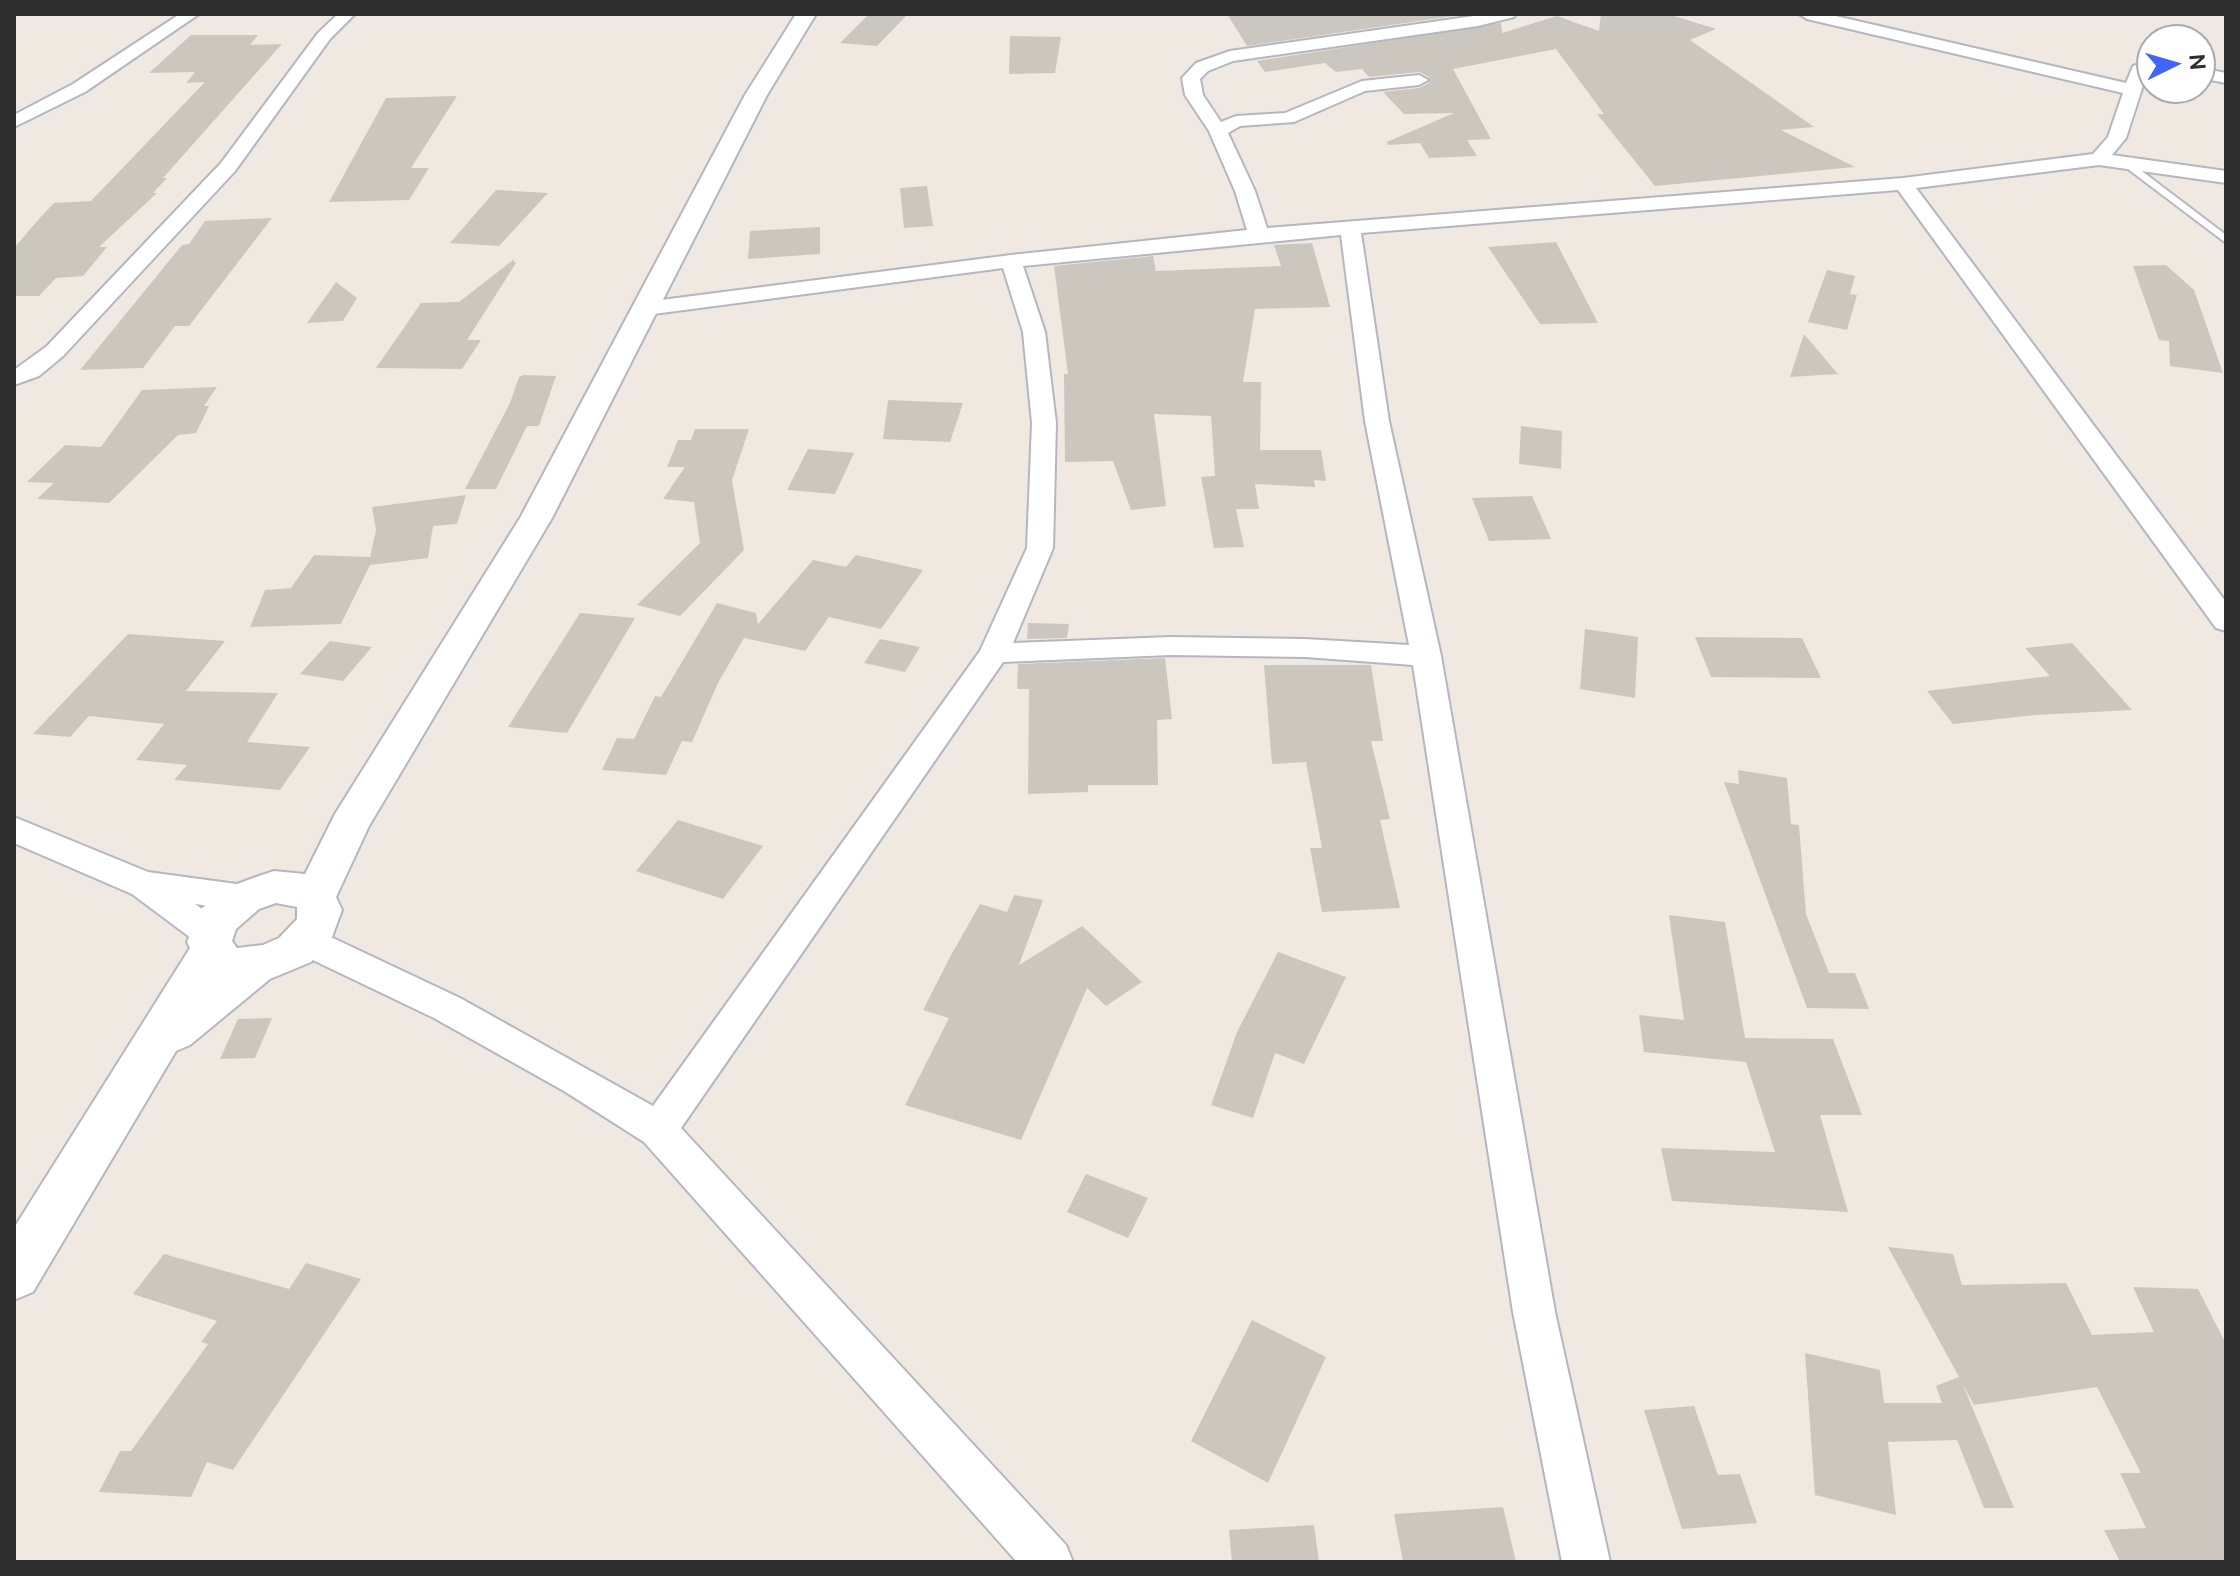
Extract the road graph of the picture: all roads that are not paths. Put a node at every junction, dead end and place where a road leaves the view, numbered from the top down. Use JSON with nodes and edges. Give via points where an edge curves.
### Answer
{"nodes":[{"id":1,"x":191,"y":14,"type":"edge"},
{"id":2,"x":347,"y":14,"type":"edge"},
{"id":3,"x":806,"y":14,"type":"edge"},
{"id":4,"x":1508,"y":14,"type":"edge"},
{"id":5,"x":1807,"y":14,"type":"edge"},
{"id":6,"x":1419,"y":80,"type":"dead end"},
{"id":7,"x":2136,"y":80,"type":"edge"},
{"id":8,"x":2133,"y":90,"type":"junction"},
{"id":9,"x":14,"y":122,"type":"edge"},
{"id":10,"x":1218,"y":131,"type":"junction"},
{"id":11,"x":2099,"y":159,"type":"junction"},
{"id":12,"x":2127,"y":164,"type":"junction"},
{"id":13,"x":2226,"y":177,"type":"edge"},
{"id":14,"x":1903,"y":184,"type":"junction"},
{"id":15,"x":1350,"y":228,"type":"junction"},
{"id":16,"x":1259,"y":235,"type":"junction"},
{"id":17,"x":2226,"y":240,"type":"edge"},
{"id":18,"x":1011,"y":261,"type":"junction"},
{"id":19,"x":646,"y":308,"type":"junction"},
{"id":20,"x":14,"y":378,"type":"edge"},
{"id":21,"x":2226,"y":622,"type":"edge"},
{"id":22,"x":994,"y":653,"type":"junction"},
{"id":23,"x":1426,"y":656,"type":"junction"},
{"id":24,"x":349,"y":824,"type":"junction"},
{"id":25,"x":14,"y":829,"type":"edge"},
{"id":26,"x":144,"y":885,"type":"junction"},
{"id":27,"x":259,"y":892,"type":"junction"},
{"id":28,"x":315,"y":897,"type":"junction"},
{"id":29,"x":306,"y":941,"type":"junction"},
{"id":30,"x":211,"y":942,"type":"junction"},
{"id":31,"x":255,"y":966,"type":"junction"},
{"id":32,"x":146,"y":1055,"type":"junction"},
{"id":33,"x":658,"y":1130,"type":"junction"},
{"id":34,"x":14,"y":1275,"type":"edge"},
{"id":35,"x":1049,"y":1562,"type":"edge"},
{"id":36,"x":1586,"y":1562,"type":"edge"}],
"edges":[{"from":1,"to":9,"type":"street","via":[[79,88]]},
{"from":2,"to":20,"type":"street","via":[[324,36],[228,167],[55,351]]},
{"from":3,"to":19,"type":"street","via":[[756,95]]},
{"from":4,"to":10,"type":"street","via":[[1230,56],[1202,67],[1191,78],[1194,95]]},
{"from":5,"to":8,"type":"street"},
{"from":6,"to":10,"type":"street","via":[[1362,86],[1288,118],[1236,121]]},
{"from":7,"to":8,"type":"street"},
{"from":8,"to":11,"type":"street","via":[[2117,138]]},
{"from":10,"to":16,"type":"street"},
{"from":11,"to":12,"type":"street"},
{"from":11,"to":14,"type":"street"},
{"from":12,"to":13,"type":"street"},
{"from":12,"to":17,"type":"lane"},
{"from":14,"to":15,"type":"street"},
{"from":14,"to":21,"type":"street"},
{"from":15,"to":16,"type":"street"},
{"from":15,"to":23,"type":"street","via":[[1377,421]]},
{"from":16,"to":18,"type":"street"},
{"from":18,"to":19,"type":"street"},
{"from":18,"to":22,"type":"street","via":[[1034,332],[1044,423],[1043,494],[1040,548]]},
{"from":19,"to":24,"type":"street","via":[[536,518]]},
{"from":22,"to":23,"type":"street","via":[[1171,646]]},
{"from":22,"to":33,"type":"street"},
{"from":23,"to":36,"type":"street","via":[[1534,1312]]},
{"from":24,"to":27,"type":"street"},
{"from":24,"to":28,"type":"street"},
{"from":25,"to":26,"type":"street"},
{"from":26,"to":27,"type":"street"},
{"from":26,"to":30,"type":"street"},
{"from":27,"to":28,"type":"street","via":[[298,888]]},
{"from":27,"to":30,"type":"street","via":[[217,920]]},
{"from":28,"to":29,"type":"street","via":[[320,910],[317,925]]},
{"from":29,"to":31,"type":"street"},
{"from":29,"to":33,"type":"street","via":[[447,1008]]},
{"from":30,"to":31,"type":"street","via":[[221,961]]},
{"from":30,"to":32,"type":"street"},
{"from":31,"to":32,"type":"street"},
{"from":32,"to":34,"type":"street"},
{"from":33,"to":35,"type":"street"}]}
